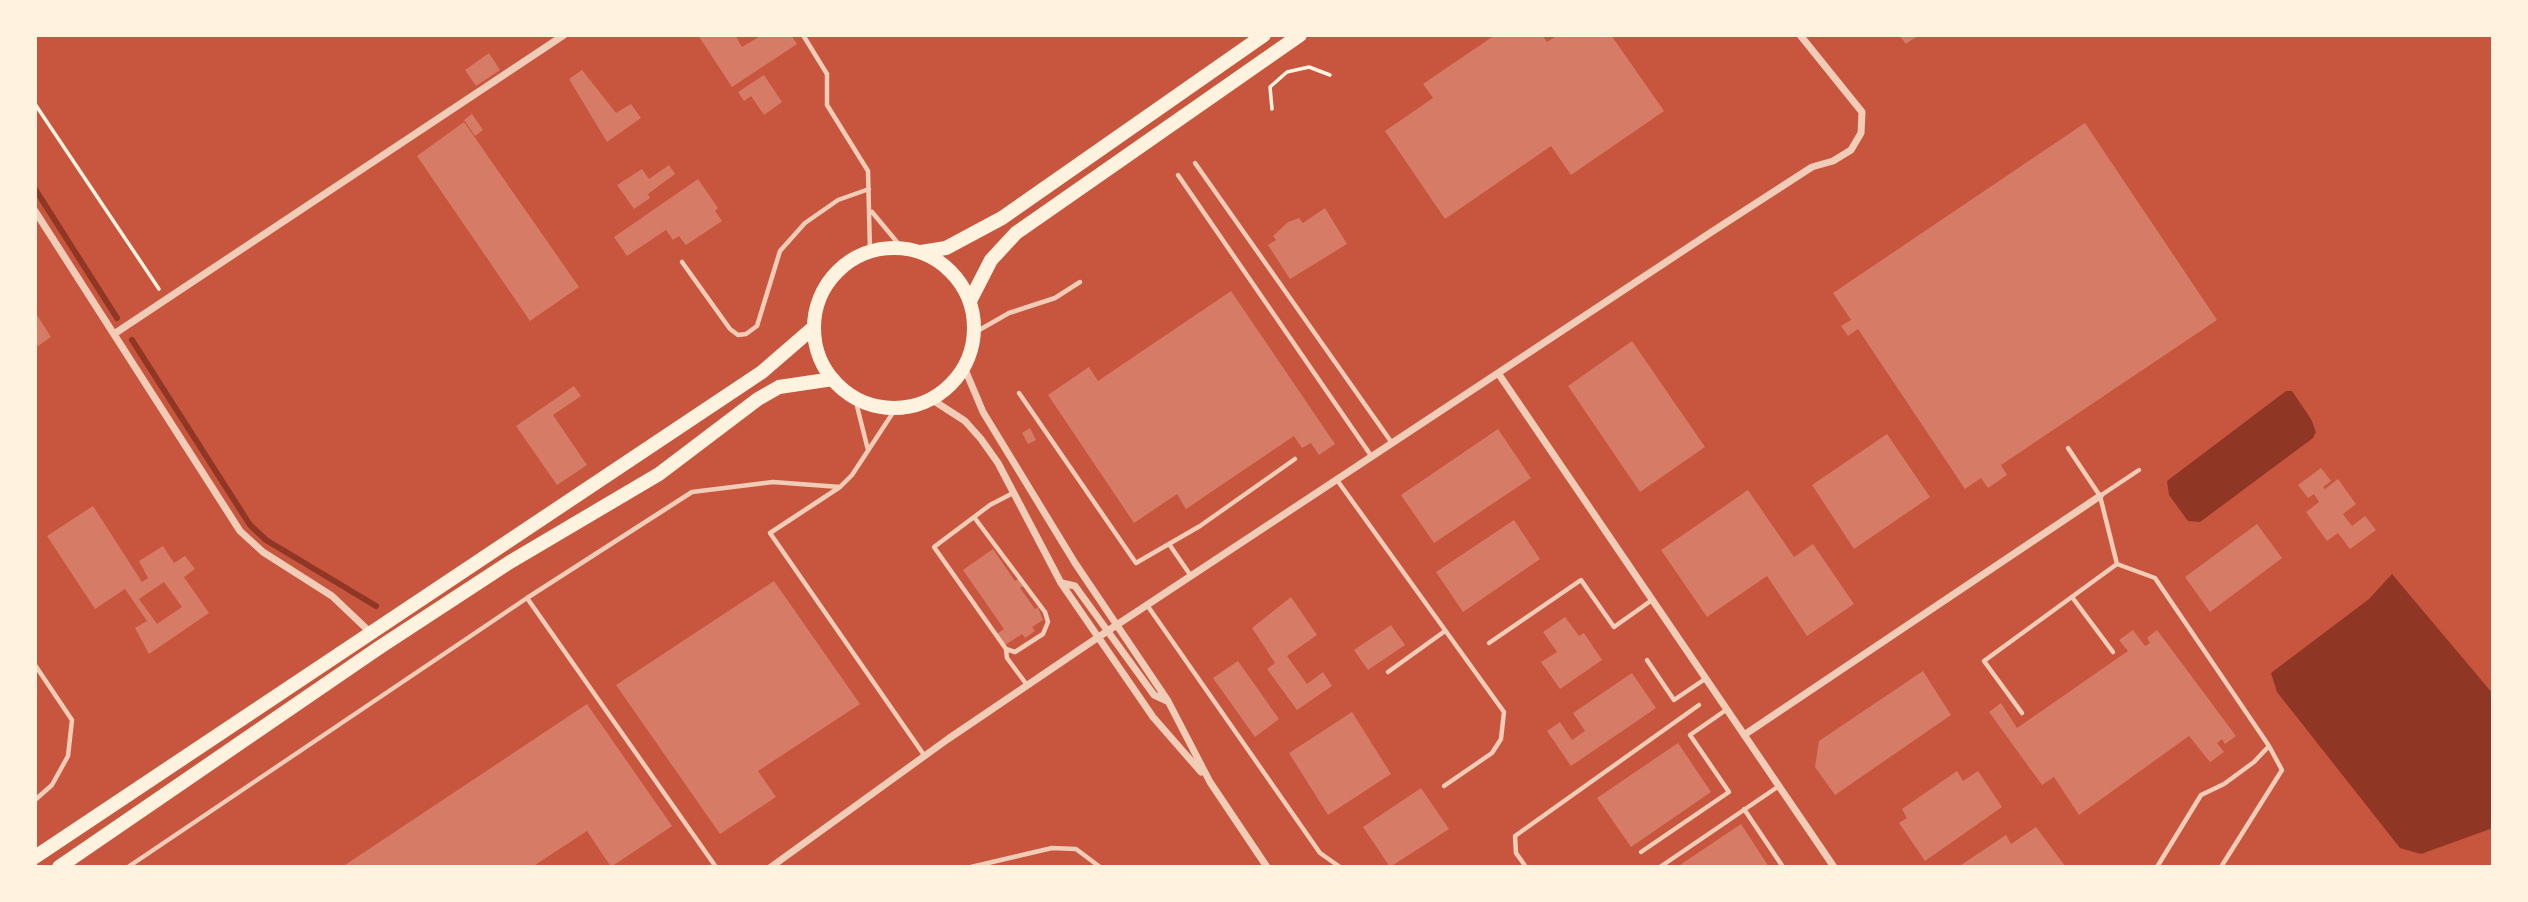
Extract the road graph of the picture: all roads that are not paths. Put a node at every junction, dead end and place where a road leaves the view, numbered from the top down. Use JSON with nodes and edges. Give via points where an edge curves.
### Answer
{"nodes":[{"id":1,"x":564,"y":35,"type":"edge"},
{"id":2,"x":803,"y":35,"type":"edge"},
{"id":3,"x":1264,"y":35,"type":"edge"},
{"id":4,"x":1300,"y":35,"type":"edge"},
{"id":5,"x":1800,"y":35,"type":"edge"},
{"id":6,"x":1195,"y":163,"type":"dead end"},
{"id":7,"x":1178,"y":175,"type":"dead end"},
{"id":8,"x":869,"y":189,"type":"junction"},
{"id":9,"x":35,"y":211,"type":"edge"},
{"id":10,"x":871,"y":212,"type":"junction"},
{"id":11,"x":902,"y":248,"type":"junction"},
{"id":12,"x":870,"y":251,"type":"junction"},
{"id":13,"x":921,"y":253,"type":"junction"},
{"id":14,"x":682,"y":262,"type":"dead end"},
{"id":15,"x":1080,"y":282,"type":"dead end"},
{"id":16,"x":970,"y":301,"type":"junction"},
{"id":17,"x":814,"y":327,"type":"junction"},
{"id":18,"x":974,"y":333,"type":"junction"},
{"id":19,"x":114,"y":334,"type":"junction"},
{"id":20,"x":964,"y":367,"type":"junction"},
{"id":21,"x":1498,"y":373,"type":"junction"},
{"id":22,"x":833,"y":379,"type":"junction"},
{"id":23,"x":1019,"y":393,"type":"dead end"},
{"id":24,"x":855,"y":398,"type":"junction"},
{"id":25,"x":931,"y":399,"type":"junction"},
{"id":26,"x":896,"y":408,"type":"junction"},
{"id":27,"x":1392,"y":443,"type":"junction"},
{"id":28,"x":2068,"y":448,"type":"dead end"},
{"id":29,"x":868,"y":451,"type":"junction"},
{"id":30,"x":1372,"y":457,"type":"junction"},
{"id":31,"x":1295,"y":459,"type":"dead end"},
{"id":32,"x":2139,"y":470,"type":"dead end"},
{"id":33,"x":1337,"y":480,"type":"junction"},
{"id":34,"x":840,"y":487,"type":"junction"},
{"id":35,"x":1014,"y":492,"type":"junction"},
{"id":36,"x":2100,"y":496,"type":"junction"},
{"id":37,"x":974,"y":517,"type":"junction"},
{"id":38,"x":1169,"y":544,"type":"junction"},
{"id":39,"x":2117,"y":564,"type":"junction"},
{"id":40,"x":1191,"y":576,"type":"junction"},
{"id":41,"x":1061,"y":583,"type":"junction"},
{"id":42,"x":2072,"y":597,"type":"junction"},
{"id":43,"x":527,"y":598,"type":"junction"},
{"id":44,"x":1652,"y":600,"type":"junction"},
{"id":45,"x":1147,"y":605,"type":"junction"},
{"id":46,"x":1115,"y":626,"type":"junction"},
{"id":47,"x":1107,"y":631,"type":"junction"},
{"id":48,"x":1445,"y":631,"type":"junction"},
{"id":49,"x":371,"y":633,"type":"junction"},
{"id":50,"x":1097,"y":638,"type":"junction"},
{"id":51,"x":1489,"y":643,"type":"dead end"},
{"id":52,"x":1006,"y":649,"type":"junction"},
{"id":53,"x":2113,"y":652,"type":"dead end"},
{"id":54,"x":1647,"y":660,"type":"dead end"},
{"id":55,"x":35,"y":665,"type":"edge"},
{"id":56,"x":1388,"y":672,"type":"dead end"},
{"id":57,"x":1706,"y":678,"type":"junction"},
{"id":58,"x":1027,"y":685,"type":"junction"},
{"id":59,"x":1168,"y":701,"type":"junction"},
{"id":60,"x":1699,"y":705,"type":"dead end"},
{"id":61,"x":1727,"y":709,"type":"junction"},
{"id":62,"x":2022,"y":713,"type":"dead end"},
{"id":63,"x":1744,"y":735,"type":"junction"},
{"id":64,"x":2269,"y":746,"type":"junction"},
{"id":65,"x":924,"y":755,"type":"junction"},
{"id":66,"x":1210,"y":782,"type":"junction"},
{"id":67,"x":1444,"y":786,"type":"dead end"},
{"id":68,"x":1779,"y":786,"type":"junction"},
{"id":69,"x":35,"y":800,"type":"edge"},
{"id":70,"x":1744,"y":809,"type":"junction"},
{"id":71,"x":1640,"y":852,"type":"dead end"},
{"id":72,"x":35,"y":857,"type":"edge"},
{"id":73,"x":60,"y":867,"type":"edge"},
{"id":74,"x":128,"y":867,"type":"edge"},
{"id":75,"x":716,"y":867,"type":"edge"},
{"id":76,"x":771,"y":867,"type":"edge"},
{"id":77,"x":971,"y":867,"type":"edge"},
{"id":78,"x":1100,"y":867,"type":"edge"},
{"id":79,"x":1267,"y":867,"type":"edge"},
{"id":80,"x":1340,"y":867,"type":"edge"},
{"id":81,"x":1526,"y":867,"type":"edge"},
{"id":82,"x":1661,"y":867,"type":"edge"},
{"id":83,"x":1783,"y":867,"type":"edge"},
{"id":84,"x":1834,"y":867,"type":"edge"},
{"id":85,"x":2157,"y":867,"type":"edge"},
{"id":86,"x":2221,"y":867,"type":"edge"}],
"edges":[{"from":1,"to":19,"type":"street"},
{"from":2,"to":8,"type":"lane","via":[[827,74],[827,105],[868,171]]},
{"from":3,"to":13,"type":"main road","via":[[1002,218],[946,248]]},
{"from":4,"to":16,"type":"main road","via":[[1016,233],[991,260]]},
{"from":5,"to":21,"type":"street","via":[[1862,112],[1861,133],[1851,150],[1812,167]]},
{"from":6,"to":27,"type":"lane"},
{"from":7,"to":30,"type":"lane"},
{"from":8,"to":10,"type":"lane"},
{"from":8,"to":14,"type":"lane","via":[[838,200],[805,223],[780,251],[757,326],[746,334],[730,329]]},
{"from":9,"to":19,"type":"street"},
{"from":10,"to":11,"type":"lane"},
{"from":10,"to":12,"type":"lane"},
{"from":11,"to":12,"type":"main road"},
{"from":11,"to":13,"type":"main road"},
{"from":12,"to":17,"type":"main road","via":[[829,280],[818,302]]},
{"from":13,"to":16,"type":"main road","via":[[942,264]]},
{"from":15,"to":18,"type":"lane","via":[[1055,298],[1009,313]]},
{"from":16,"to":18,"type":"main road"},
{"from":17,"to":22,"type":"main road","via":[[822,364]]},
{"from":17,"to":49,"type":"main road","via":[[762,372]]},
{"from":18,"to":20,"type":"main road"},
{"from":19,"to":49,"type":"street","via":[[240,531],[263,552],[332,596]]},
{"from":20,"to":25,"type":"main road"},
{"from":20,"to":46,"type":"street","via":[[983,412]]},
{"from":21,"to":27,"type":"street"},
{"from":21,"to":44,"type":"street"},
{"from":22,"to":24,"type":"main road"},
{"from":22,"to":73,"type":"main road","via":[[779,387],[758,399],[659,474],[391,639]]},
{"from":23,"to":38,"type":"lane","via":[[1136,563]]},
{"from":24,"to":26,"type":"main road"},
{"from":24,"to":29,"type":"lane"},
{"from":25,"to":26,"type":"main road"},
{"from":25,"to":35,"type":"street","via":[[965,421]]},
{"from":26,"to":29,"type":"lane"},
{"from":27,"to":30,"type":"street"},
{"from":28,"to":36,"type":"lane"},
{"from":29,"to":34,"type":"lane"},
{"from":30,"to":33,"type":"street"},
{"from":31,"to":38,"type":"lane"},
{"from":32,"to":36,"type":"lane"},
{"from":33,"to":40,"type":"street"},
{"from":33,"to":48,"type":"lane"},
{"from":34,"to":43,"type":"lane","via":[[773,482],[692,492]]},
{"from":34,"to":65,"type":"lane","via":[[770,533]]},
{"from":35,"to":37,"type":"lane"},
{"from":35,"to":41,"type":"street"},
{"from":36,"to":39,"type":"lane"},
{"from":36,"to":63,"type":"street"},
{"from":37,"to":52,"type":"lane","via":[[934,547]]},
{"from":37,"to":52,"type":"lane","via":[[1048,622],[1043,634],[1015,652]]},
{"from":38,"to":40,"type":"lane"},
{"from":39,"to":42,"type":"lane"},
{"from":39,"to":64,"type":"lane","via":[[2155,578]]},
{"from":40,"to":45,"type":"street"},
{"from":41,"to":47,"type":"street","via":[[1075,586]]},
{"from":41,"to":50,"type":"street"},
{"from":42,"to":53,"type":"lane"},
{"from":42,"to":62,"type":"lane","via":[[1984,661]]},
{"from":43,"to":74,"type":"lane"},
{"from":43,"to":75,"type":"lane"},
{"from":44,"to":51,"type":"lane","via":[[1614,626],[1581,580]]},
{"from":44,"to":57,"type":"street"},
{"from":45,"to":46,"type":"street"},
{"from":45,"to":80,"type":"lane","via":[[1320,853]]},
{"from":46,"to":47,"type":"street"},
{"from":46,"to":59,"type":"street"},
{"from":47,"to":50,"type":"street"},
{"from":47,"to":59,"type":"street","via":[[1154,695]]},
{"from":48,"to":56,"type":"lane"},
{"from":48,"to":67,"type":"lane","via":[[1504,712],[1501,739],[1492,753]]},
{"from":49,"to":72,"type":"main road"},
{"from":50,"to":58,"type":"street"},
{"from":50,"to":66,"type":"street","via":[[1153,717]]},
{"from":52,"to":58,"type":"lane","via":[[1007,658]]},
{"from":54,"to":57,"type":"lane","via":[[1674,700]]},
{"from":55,"to":69,"type":"lane","via":[[72,720],[68,756],[52,785]]},
{"from":57,"to":61,"type":"street"},
{"from":58,"to":65,"type":"street"},
{"from":59,"to":66,"type":"street"},
{"from":60,"to":81,"type":"lane","via":[[1514,836],[1516,853]]},
{"from":61,"to":63,"type":"street"},
{"from":61,"to":71,"type":"lane","via":[[1690,735],[1729,792]]},
{"from":63,"to":68,"type":"street"},
{"from":64,"to":85,"type":"lane","via":[[2224,784],[2201,795]]},
{"from":64,"to":86,"type":"lane","via":[[2282,770]]},
{"from":65,"to":76,"type":"street"},
{"from":66,"to":79,"type":"street"},
{"from":68,"to":70,"type":"lane"},
{"from":68,"to":84,"type":"street"},
{"from":70,"to":82,"type":"lane"},
{"from":70,"to":83,"type":"lane"},
{"from":77,"to":78,"type":"lane","via":[[1052,848],[1076,849]]}]}
